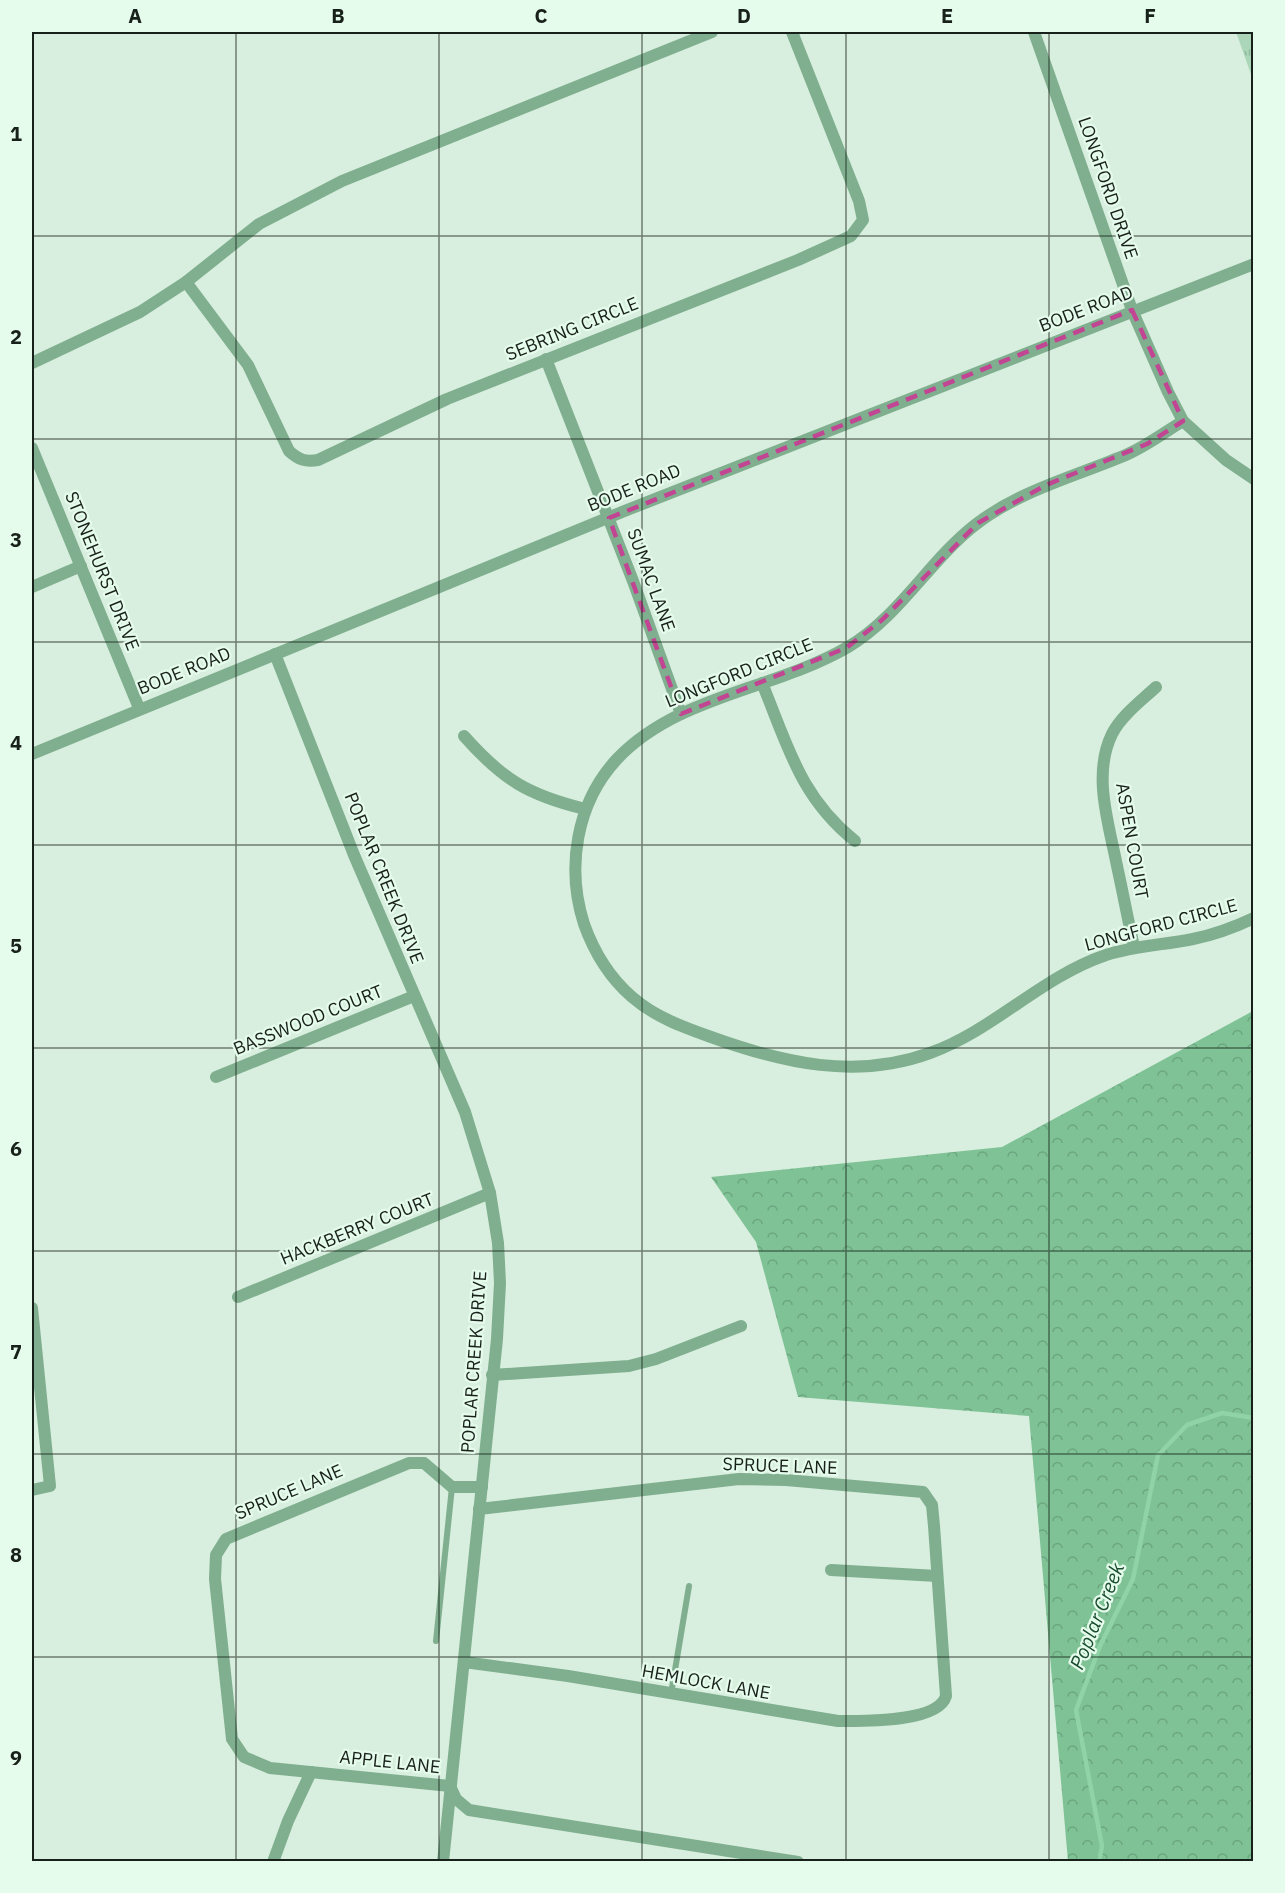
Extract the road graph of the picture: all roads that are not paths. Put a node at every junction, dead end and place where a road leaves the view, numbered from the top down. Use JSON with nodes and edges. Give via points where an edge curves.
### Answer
{"nodes":[{"id":1,"x":712,"y":32,"type":"edge"},
{"id":2,"x":792,"y":32,"type":"edge"},
{"id":3,"x":1035,"y":32,"type":"edge"},
{"id":4,"x":1254,"y":264,"type":"edge"},
{"id":5,"x":186,"y":282,"type":"junction"},
{"id":6,"x":1132,"y":310,"type":"junction"},
{"id":7,"x":546,"y":359,"type":"junction"},
{"id":8,"x":32,"y":363,"type":"edge"},
{"id":9,"x":1183,"y":421,"type":"junction"},
{"id":10,"x":32,"y":448,"type":"edge"},
{"id":11,"x":1254,"y":479,"type":"edge"},
{"id":12,"x":609,"y":518,"type":"junction"},
{"id":13,"x":81,"y":566,"type":"junction"},
{"id":14,"x":32,"y":587,"type":"edge"},
{"id":15,"x":275,"y":654,"type":"junction"},
{"id":16,"x":762,"y":683,"type":"junction"},
{"id":17,"x":1156,"y":687,"type":"dead end"},
{"id":18,"x":139,"y":708,"type":"junction"},
{"id":19,"x":681,"y":714,"type":"junction"},
{"id":20,"x":464,"y":736,"type":"dead end"},
{"id":21,"x":32,"y":754,"type":"edge"},
{"id":22,"x":585,"y":809,"type":"junction"},
{"id":23,"x":855,"y":841,"type":"dead end"},
{"id":24,"x":1254,"y":918,"type":"edge"},
{"id":25,"x":1134,"y":947,"type":"junction"},
{"id":26,"x":414,"y":996,"type":"junction"},
{"id":27,"x":216,"y":1077,"type":"dead end"},
{"id":28,"x":490,"y":1193,"type":"junction"},
{"id":29,"x":238,"y":1297,"type":"dead end"},
{"id":30,"x":32,"y":1308,"type":"edge"},
{"id":31,"x":741,"y":1326,"type":"dead end"},
{"id":32,"x":492,"y":1375,"type":"junction"},
{"id":33,"x":452,"y":1486,"type":"junction"},
{"id":34,"x":482,"y":1487,"type":"junction"},
{"id":35,"x":32,"y":1490,"type":"edge"},
{"id":36,"x":479,"y":1509,"type":"junction"},
{"id":37,"x":216,"y":1555,"type":"joint"},
{"id":38,"x":831,"y":1570,"type":"dead end"},
{"id":39,"x":937,"y":1575,"type":"junction"},
{"id":40,"x":689,"y":1586,"type":"dead end"},
{"id":41,"x":436,"y":1641,"type":"dead end"},
{"id":42,"x":464,"y":1662,"type":"junction"},
{"id":43,"x":671,"y":1695,"type":"junction"},
{"id":44,"x":311,"y":1772,"type":"junction"},
{"id":45,"x":450,"y":1786,"type":"junction"},
{"id":46,"x":273,"y":1862,"type":"edge"},
{"id":47,"x":443,"y":1862,"type":"edge"},
{"id":48,"x":798,"y":1862,"type":"edge"}],
"edges":[{"from":1,"to":5,"type":"street","via":[[342,181],[259,224]]},
{"from":2,"to":7,"type":"street","name":"SEBRING CIRCLE","via":[[859,201],[863,220],[859,228],[840,242],[798,260]]},
{"from":3,"to":6,"type":"street","name":"LONGFORD DRIVE"},
{"from":4,"to":6,"type":"street","name":"BODE ROAD"},
{"from":5,"to":7,"type":"street","name":"SEBRING CIRCLE","via":[[248,365],[289,451],[306,462]]},
{"from":5,"to":8,"type":"street","via":[[105,331]]},
{"from":6,"to":9,"type":"street","name":"LONGFORD DRIVE"},
{"from":6,"to":12,"type":"street","name":"BODE ROAD"},
{"from":7,"to":12,"type":"street","name":"SUMAC LANE"},
{"from":9,"to":11,"type":"street"},
{"from":9,"to":16,"type":"street","name":"LONGFORD CIRCLE","via":[[1147,444],[1037,489],[978,523],[867,634],[846,648]]},
{"from":10,"to":13,"type":"street","name":"STONEHURST DRIVE"},
{"from":12,"to":15,"type":"street","name":"BODE ROAD"},
{"from":12,"to":19,"type":"street","name":"SUMAC LANE"},
{"from":13,"to":14,"type":"street"},
{"from":13,"to":18,"type":"street","name":"STONEHURST DRIVE"},
{"from":15,"to":18,"type":"street","name":"BODE ROAD"},
{"from":15,"to":26,"type":"street","name":"POPLAR CREEK DRIVE"},
{"from":16,"to":19,"type":"street","name":"LONGFORD CIRCLE"},
{"from":16,"to":23,"type":"street","via":[[804,784],[830,819]]},
{"from":17,"to":25,"type":"street","name":"ASPEN COURT","via":[[1113,732],[1102,768],[1106,813]]},
{"from":18,"to":21,"type":"street","name":"BODE ROAD"},
{"from":19,"to":22,"type":"street","name":"LONGFORD CIRCLE","via":[[617,759]]},
{"from":20,"to":22,"type":"street","via":[[506,778],[526,790]]},
{"from":22,"to":25,"type":"street","name":"LONGFORD CIRCLE","via":[[575,879],[591,942],[614,978],[631,996],[670,1022],[794,1062],[874,1067],[935,1052],[1067,972]]},
{"from":24,"to":25,"type":"street","name":"LONGFORD CIRCLE","via":[[1194,939]]},
{"from":26,"to":27,"type":"street","name":"BASSWOOD COURT"},
{"from":26,"to":28,"type":"street","name":"POPLAR CREEK DRIVE","via":[[465,1112]]},
{"from":28,"to":29,"type":"street","name":"HACKBERRY COURT"},
{"from":28,"to":32,"type":"street","name":"POPLAR CREEK DRIVE","via":[[500,1283]]},
{"from":30,"to":35,"type":"street","via":[[50,1486]]},
{"from":31,"to":32,"type":"street","via":[[629,1366]]},
{"from":32,"to":34,"type":"street","name":"POPLAR CREEK DRIVE"},
{"from":33,"to":34,"type":"street"},
{"from":33,"to":37,"type":"street","name":"SPRUCE LANE","via":[[424,1463],[409,1463],[238,1532],[226,1539]]},
{"from":33,"to":41,"type":"lane"},
{"from":34,"to":36,"type":"street","name":"POPLAR CREEK DRIVE"},
{"from":36,"to":39,"type":"street","name":"SPRUCE LANE","via":[[739,1479],[923,1492],[932,1505]]},
{"from":36,"to":42,"type":"street","name":"POPLAR CREEK DRIVE"},
{"from":37,"to":44,"type":"street","name":"APPLE LANE","via":[[232,1739],[244,1757],[255,1764]]},
{"from":38,"to":39,"type":"street"},
{"from":39,"to":43,"type":"street","name":"HEMLOCK LANE","via":[[946,1696],[940,1707],[930,1712],[838,1721]]},
{"from":40,"to":43,"type":"lane"},
{"from":42,"to":43,"type":"street","name":"HEMLOCK LANE"},
{"from":42,"to":45,"type":"street","name":"POPLAR CREEK DRIVE"},
{"from":44,"to":45,"type":"street","name":"APPLE LANE"},
{"from":44,"to":46,"type":"street"},
{"from":45,"to":47,"type":"street","name":"POPLAR CREEK DRIVE"},
{"from":45,"to":48,"type":"street","name":"APPLE LANE","via":[[456,1799],[469,1810]]}]}
